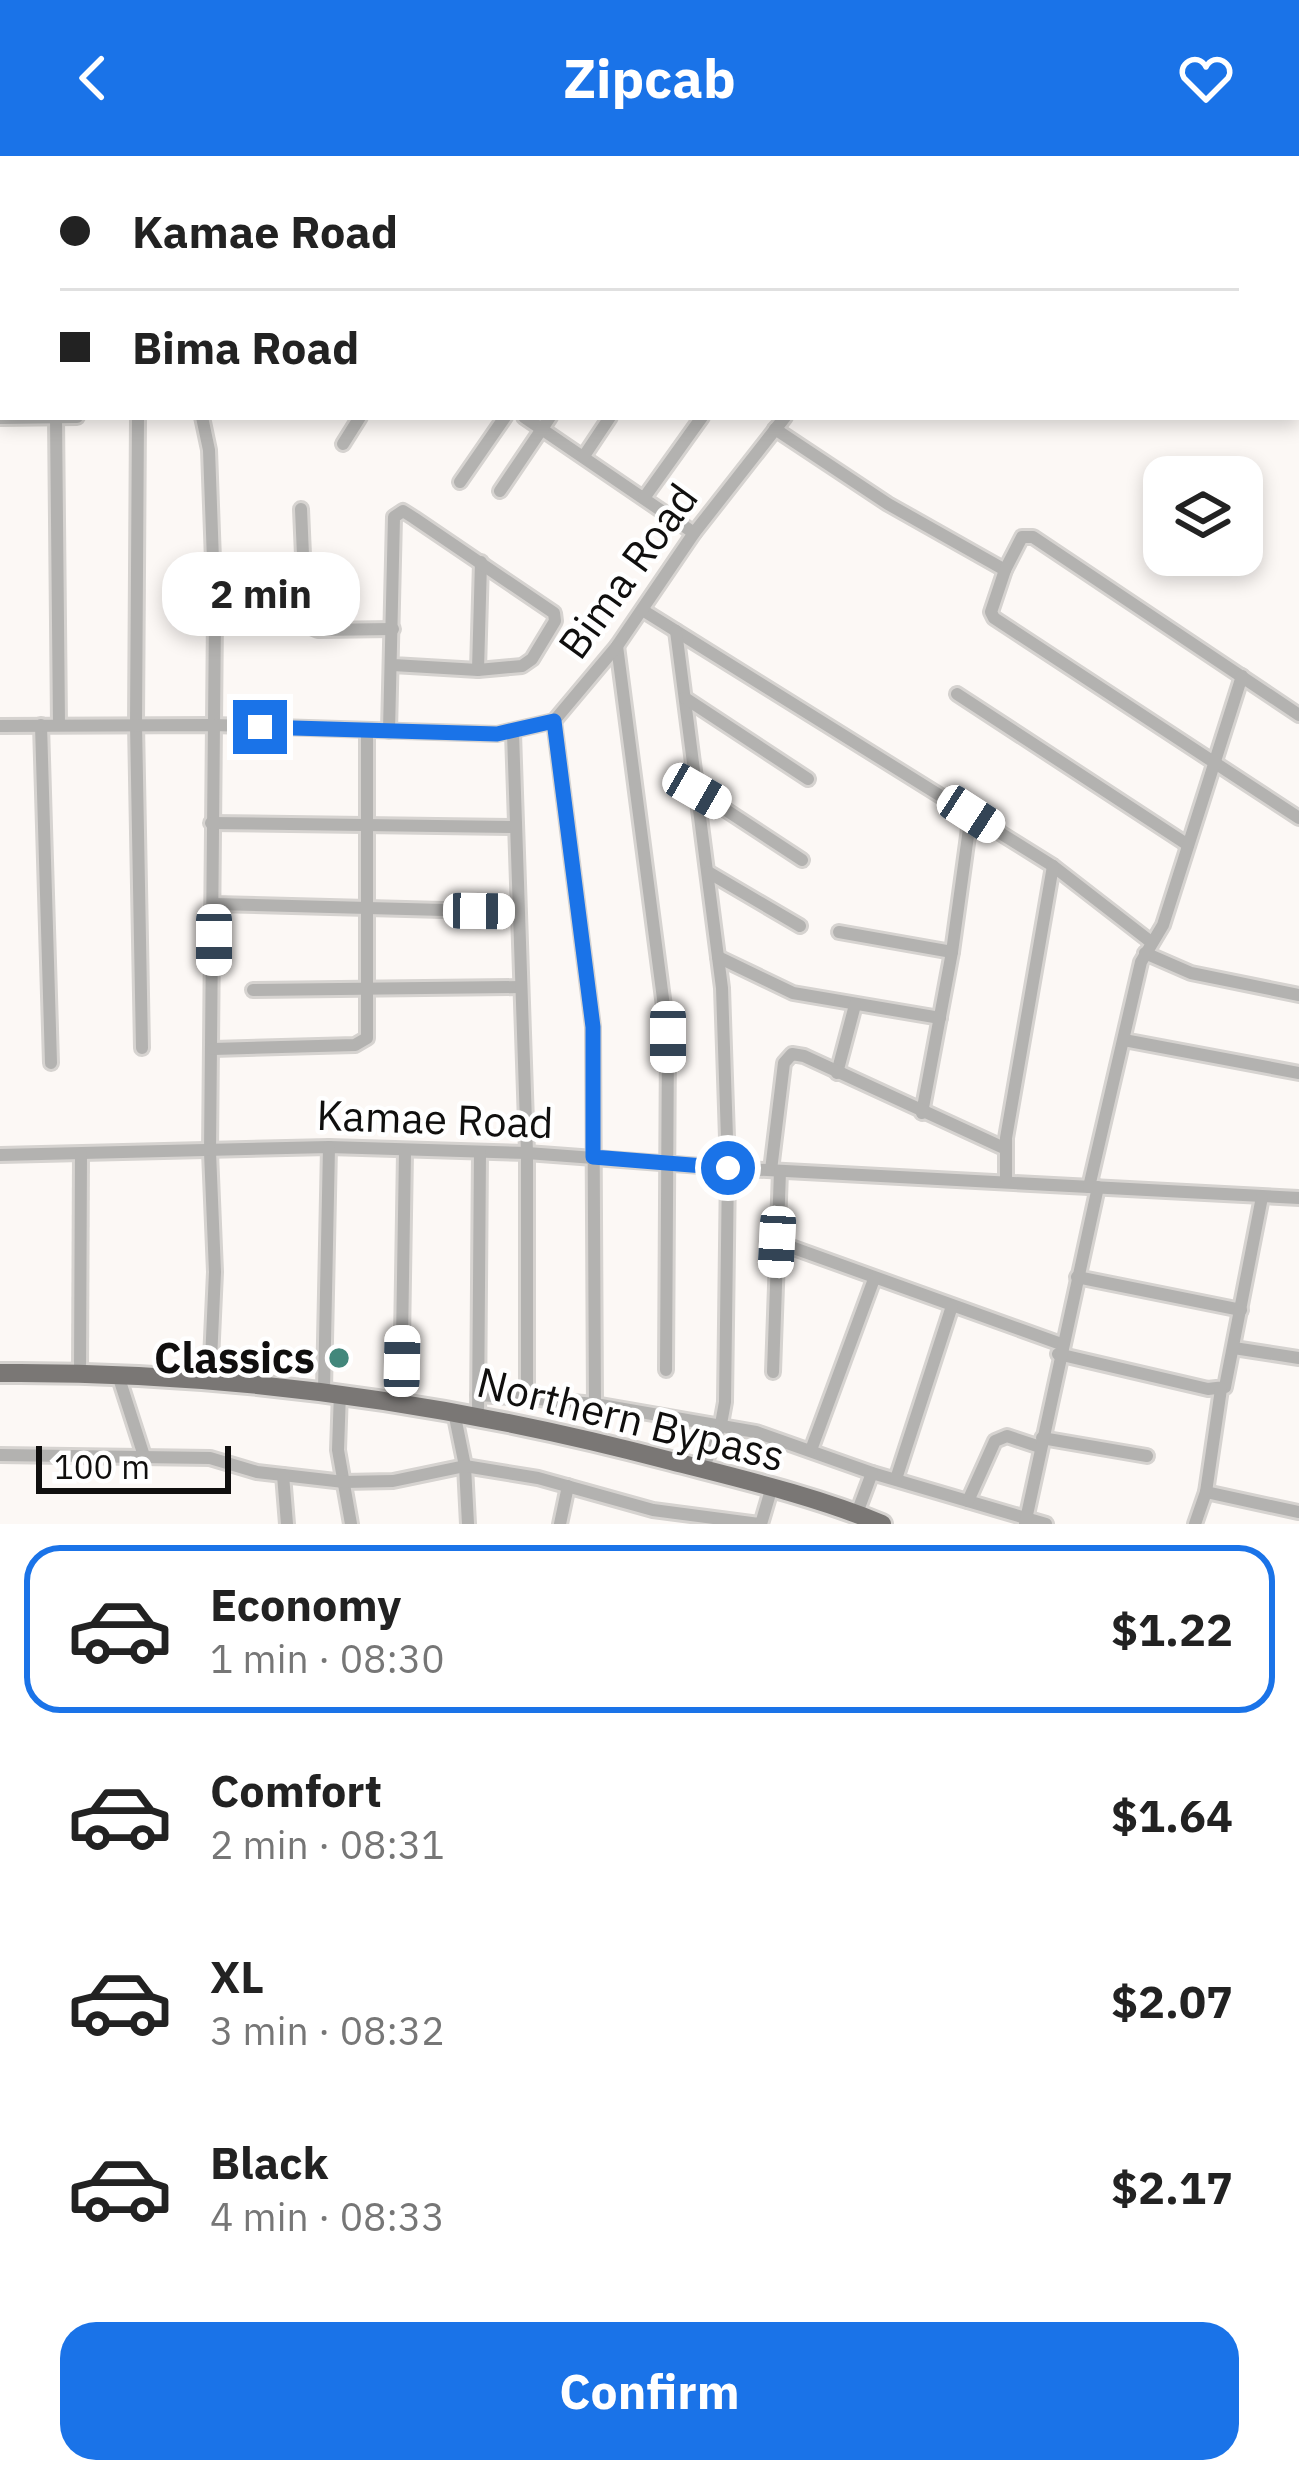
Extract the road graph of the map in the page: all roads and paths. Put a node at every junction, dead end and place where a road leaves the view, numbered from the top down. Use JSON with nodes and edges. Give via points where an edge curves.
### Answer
{"nodes":[{"id":1,"x":56,"y":420,"type":"edge"},
{"id":2,"x":139,"y":420,"type":"edge"},
{"id":3,"x":203,"y":420,"type":"edge"},
{"id":4,"x":358,"y":420,"type":"edge"},
{"id":5,"x":503,"y":420,"type":"edge"},
{"id":6,"x":608,"y":420,"type":"edge"},
{"id":7,"x":700,"y":420,"type":"edge"},
{"id":8,"x":782,"y":420,"type":"edge"},
{"id":9,"x":546,"y":423,"type":"edge"},
{"id":10,"x":775,"y":430,"type":"junction"},
{"id":11,"x":343,"y":444,"type":"dead end"},
{"id":12,"x":584,"y":456,"type":"junction"},
{"id":13,"x":460,"y":482,"type":"dead end"},
{"id":14,"x":500,"y":491,"type":"dead end"},
{"id":15,"x":644,"y":498,"type":"junction"},
{"id":16,"x":301,"y":509,"type":"dead end"},
{"id":17,"x":694,"y":533,"type":"junction"},
{"id":18,"x":481,"y":562,"type":"junction"},
{"id":19,"x":1005,"y":570,"type":"junction"},
{"id":20,"x":644,"y":611,"type":"junction"},
{"id":21,"x":393,"y":629,"type":"junction"},
{"id":22,"x":676,"y":631,"type":"junction"},
{"id":23,"x":617,"y":646,"type":"junction"},
{"id":24,"x":393,"y":665,"type":"junction"},
{"id":25,"x":478,"y":670,"type":"junction"},
{"id":26,"x":1242,"y":676,"type":"junction"},
{"id":27,"x":957,"y":694,"type":"dead end"},
{"id":28,"x":685,"y":698,"type":"junction"},
{"id":29,"x":1299,"y":715,"type":"edge"},
{"id":30,"x":554,"y":721,"type":"junction"},
{"id":31,"x":59,"y":724,"type":"junction"},
{"id":32,"x":136,"y":724,"type":"junction"},
{"id":33,"x":41,"y":725,"type":"junction"},
{"id":34,"x":213,"y":725,"type":"junction"},
{"id":35,"x":0,"y":726,"type":"edge"},
{"id":36,"x":367,"y":731,"type":"junction"},
{"id":37,"x":389,"y":731,"type":"junction"},
{"id":38,"x":513,"y":733,"type":"junction"},
{"id":39,"x":1213,"y":760,"type":"junction"},
{"id":40,"x":808,"y":779,"type":"dead end"},
{"id":41,"x":697,"y":791,"type":"junction"},
{"id":42,"x":971,"y":814,"type":"junction"},
{"id":43,"x":1299,"y":818,"type":"edge"},
{"id":44,"x":212,"y":823,"type":"junction"},
{"id":45,"x":366,"y":826,"type":"junction"},
{"id":46,"x":514,"y":827,"type":"junction"},
{"id":47,"x":1188,"y":845,"type":"junction"},
{"id":48,"x":802,"y":860,"type":"dead end"},
{"id":49,"x":1053,"y":866,"type":"junction"},
{"id":50,"x":708,"y":872,"type":"junction"},
{"id":51,"x":214,"y":904,"type":"junction"},
{"id":52,"x":366,"y":908,"type":"junction"},
{"id":53,"x":517,"y":912,"type":"junction"},
{"id":54,"x":800,"y":926,"type":"dead end"},
{"id":55,"x":839,"y":932,"type":"dead end"},
{"id":56,"x":1148,"y":947,"type":"junction"},
{"id":57,"x":952,"y":952,"type":"junction"},
{"id":58,"x":718,"y":957,"type":"junction"},
{"id":59,"x":520,"y":987,"type":"junction"},
{"id":60,"x":366,"y":988,"type":"junction"},
{"id":61,"x":253,"y":990,"type":"dead end"},
{"id":62,"x":1299,"y":995,"type":"edge"},
{"id":63,"x":855,"y":1005,"type":"junction"},
{"id":64,"x":940,"y":1018,"type":"junction"},
{"id":65,"x":1124,"y":1040,"type":"junction"},
{"id":66,"x":142,"y":1048,"type":"dead end"},
{"id":67,"x":213,"y":1049,"type":"junction"},
{"id":68,"x":51,"y":1063,"type":"dead end"},
{"id":69,"x":1299,"y":1072,"type":"edge"},
{"id":70,"x":837,"y":1073,"type":"junction"},
{"id":71,"x":922,"y":1113,"type":"junction"},
{"id":72,"x":329,"y":1147,"type":"junction"},
{"id":73,"x":1006,"y":1149,"type":"junction"},
{"id":74,"x":209,"y":1152,"type":"junction"},
{"id":75,"x":405,"y":1152,"type":"junction"},
{"id":76,"x":480,"y":1152,"type":"junction"},
{"id":77,"x":527,"y":1153,"type":"junction"},
{"id":78,"x":81,"y":1154,"type":"junction"},
{"id":79,"x":0,"y":1155,"type":"edge"},
{"id":80,"x":593,"y":1157,"type":"junction"},
{"id":81,"x":667,"y":1164,"type":"junction"},
{"id":82,"x":728,"y":1168,"type":"junction"},
{"id":83,"x":775,"y":1171,"type":"junction"},
{"id":84,"x":1006,"y":1180,"type":"junction"},
{"id":85,"x":1093,"y":1187,"type":"junction"},
{"id":86,"x":1262,"y":1197,"type":"junction"},
{"id":87,"x":1299,"y":1198,"type":"edge"},
{"id":88,"x":777,"y":1242,"type":"junction"},
{"id":89,"x":1077,"y":1277,"type":"junction"},
{"id":90,"x":874,"y":1279,"type":"junction"},
{"id":91,"x":952,"y":1306,"type":"junction"},
{"id":92,"x":1241,"y":1310,"type":"junction"},
{"id":93,"x":1234,"y":1348,"type":"junction"},
{"id":94,"x":1060,"y":1349,"type":"junction"},
{"id":95,"x":1299,"y":1358,"type":"edge"},
{"id":96,"x":667,"y":1370,"type":"dead end"},
{"id":97,"x":80,"y":1372,"type":"junction"},
{"id":98,"x":773,"y":1372,"type":"dead end"},
{"id":99,"x":0,"y":1373,"type":"edge"},
{"id":100,"x":118,"y":1375,"type":"junction"},
{"id":101,"x":210,"y":1382,"type":"junction"},
{"id":102,"x":1221,"y":1389,"type":"junction"},
{"id":103,"x":332,"y":1391,"type":"junction"},
{"id":104,"x":478,"y":1395,"type":"junction"},
{"id":105,"x":527,"y":1398,"type":"junction"},
{"id":106,"x":401,"y":1403,"type":"junction"},
{"id":107,"x":573,"y":1403,"type":"junction"},
{"id":108,"x":595,"y":1404,"type":"junction"},
{"id":109,"x":454,"y":1412,"type":"junction"},
{"id":110,"x":478,"y":1416,"type":"junction"},
{"id":111,"x":721,"y":1424,"type":"junction"},
{"id":112,"x":569,"y":1434,"type":"junction"},
{"id":113,"x":1041,"y":1442,"type":"junction"},
{"id":114,"x":811,"y":1450,"type":"junction"},
{"id":115,"x":0,"y":1455,"type":"edge"},
{"id":116,"x":144,"y":1456,"type":"junction"},
{"id":117,"x":1147,"y":1456,"type":"dead end"},
{"id":118,"x":465,"y":1466,"type":"junction"},
{"id":119,"x":703,"y":1469,"type":"junction"},
{"id":120,"x":872,"y":1473,"type":"junction"},
{"id":121,"x":283,"y":1475,"type":"junction"},
{"id":122,"x":896,"y":1479,"type":"junction"},
{"id":123,"x":344,"y":1482,"type":"junction"},
{"id":124,"x":568,"y":1486,"type":"junction"},
{"id":125,"x":771,"y":1490,"type":"junction"},
{"id":126,"x":1206,"y":1492,"type":"junction"},
{"id":127,"x":968,"y":1501,"type":"junction"},
{"id":128,"x":1298,"y":1512,"type":"edge"},
{"id":129,"x":856,"y":1513,"type":"junction"},
{"id":130,"x":652,"y":1517,"type":"edge"},
{"id":131,"x":1025,"y":1521,"type":"edge"},
{"id":132,"x":287,"y":1524,"type":"edge"},
{"id":133,"x":351,"y":1524,"type":"edge"},
{"id":134,"x":468,"y":1524,"type":"edge"},
{"id":135,"x":560,"y":1524,"type":"edge"},
{"id":136,"x":760,"y":1524,"type":"edge"},
{"id":137,"x":882,"y":1524,"type":"edge"},
{"id":138,"x":1046,"y":1524,"type":"edge"},
{"id":139,"x":1195,"y":1524,"type":"edge"}],
"edges":[{"from":1,"to":31,"type":"street"},
{"from":2,"to":32,"type":"street"},
{"from":3,"to":34,"type":"street"},
{"from":4,"to":11,"type":"street"},
{"from":5,"to":13,"type":"street"},
{"from":6,"to":12,"type":"street"},
{"from":7,"to":15,"type":"street"},
{"from":8,"to":10,"type":"street","name":"Bima Road"},
{"from":9,"to":12,"type":"street"},
{"from":9,"to":14,"type":"street"},
{"from":10,"to":17,"type":"street","name":"Bima Road"},
{"from":10,"to":19,"type":"street"},
{"from":12,"to":15,"type":"street"},
{"from":15,"to":17,"type":"street"},
{"from":16,"to":21,"type":"street","via":[[306,625]]},
{"from":17,"to":20,"type":"street","name":"Bima Road"},
{"from":18,"to":21,"type":"street","via":[[397,513]]},
{"from":18,"to":25,"type":"street"},
{"from":18,"to":25,"type":"street","via":[[549,606],[555,621],[532,659]]},
{"from":19,"to":26,"type":"street","via":[[1022,537],[1033,538]]},
{"from":19,"to":39,"type":"street","via":[[994,618]]},
{"from":20,"to":22,"type":"street"},
{"from":20,"to":23,"type":"street","name":"Bima Road"},
{"from":21,"to":24,"type":"street"},
{"from":22,"to":28,"type":"street"},
{"from":22,"to":42,"type":"street"},
{"from":23,"to":30,"type":"street","name":"Bima Road"},
{"from":23,"to":81,"type":"street","via":[[666,1021]]},
{"from":24,"to":25,"type":"street"},
{"from":24,"to":37,"type":"street"},
{"from":26,"to":29,"type":"street"},
{"from":26,"to":39,"type":"street"},
{"from":27,"to":47,"type":"street"},
{"from":28,"to":40,"type":"street"},
{"from":28,"to":41,"type":"street"},
{"from":30,"to":38,"type":"street","name":"Bima Road"},
{"from":30,"to":80,"type":"street","via":[[593,1027]]},
{"from":31,"to":32,"type":"street","name":"Bima Road"},
{"from":31,"to":33,"type":"street","name":"Bima Road"},
{"from":32,"to":34,"type":"street","name":"Bima Road"},
{"from":32,"to":66,"type":"street"},
{"from":33,"to":35,"type":"street","name":"Bima Road"},
{"from":33,"to":68,"type":"street"},
{"from":34,"to":36,"type":"street","name":"Bima Road"},
{"from":34,"to":44,"type":"street"},
{"from":36,"to":37,"type":"street","name":"Bima Road"},
{"from":36,"to":45,"type":"street"},
{"from":37,"to":38,"type":"street","name":"Bima Road"},
{"from":38,"to":46,"type":"street"},
{"from":39,"to":43,"type":"street"},
{"from":39,"to":47,"type":"street"},
{"from":41,"to":48,"type":"street"},
{"from":41,"to":50,"type":"street"},
{"from":42,"to":49,"type":"street"},
{"from":42,"to":57,"type":"street"},
{"from":44,"to":45,"type":"street"},
{"from":44,"to":51,"type":"street"},
{"from":45,"to":46,"type":"street"},
{"from":45,"to":52,"type":"street"},
{"from":46,"to":53,"type":"street"},
{"from":47,"to":56,"type":"street"},
{"from":49,"to":56,"type":"street"},
{"from":49,"to":73,"type":"street"},
{"from":50,"to":54,"type":"street"},
{"from":50,"to":58,"type":"street"},
{"from":51,"to":52,"type":"street"},
{"from":51,"to":67,"type":"street"},
{"from":52,"to":53,"type":"street"},
{"from":52,"to":60,"type":"street"},
{"from":53,"to":59,"type":"street"},
{"from":55,"to":57,"type":"street"},
{"from":56,"to":62,"type":"street","via":[[1190,973]]},
{"from":56,"to":65,"type":"street"},
{"from":57,"to":64,"type":"street"},
{"from":58,"to":63,"type":"street","via":[[793,993]]},
{"from":58,"to":82,"type":"street"},
{"from":59,"to":60,"type":"street"},
{"from":59,"to":77,"type":"street"},
{"from":60,"to":61,"type":"street"},
{"from":60,"to":67,"type":"street","via":[[362,1045]]},
{"from":63,"to":64,"type":"street"},
{"from":63,"to":70,"type":"street"},
{"from":64,"to":71,"type":"street"},
{"from":65,"to":69,"type":"street"},
{"from":65,"to":85,"type":"street"},
{"from":67,"to":74,"type":"street"},
{"from":70,"to":71,"type":"street"},
{"from":70,"to":83,"type":"street","via":[[804,1056],[787,1057]]},
{"from":71,"to":73,"type":"street"},
{"from":72,"to":74,"type":"street","name":"Kamae Road"},
{"from":72,"to":75,"type":"street","name":"Kamae Road"},
{"from":72,"to":103,"type":"street"},
{"from":73,"to":84,"type":"street"},
{"from":74,"to":78,"type":"street","name":"Kamae Road"},
{"from":74,"to":101,"type":"street"},
{"from":75,"to":76,"type":"street","name":"Kamae Road"},
{"from":75,"to":106,"type":"street"},
{"from":76,"to":77,"type":"street","name":"Kamae Road"},
{"from":76,"to":104,"type":"street"},
{"from":77,"to":80,"type":"street","name":"Kamae Road"},
{"from":77,"to":105,"type":"street"},
{"from":78,"to":79,"type":"street","name":"Kamae Road"},
{"from":78,"to":97,"type":"street"},
{"from":80,"to":81,"type":"street","name":"Kamae Road"},
{"from":80,"to":108,"type":"street"},
{"from":81,"to":82,"type":"street","name":"Kamae Road"},
{"from":81,"to":96,"type":"street"},
{"from":82,"to":83,"type":"street","name":"Kamae Road"},
{"from":82,"to":111,"type":"street"},
{"from":83,"to":84,"type":"street","name":"Kamae Road"},
{"from":83,"to":88,"type":"street"},
{"from":84,"to":85,"type":"street","name":"Kamae Road"},
{"from":85,"to":86,"type":"street","name":"Kamae Road"},
{"from":85,"to":89,"type":"street"},
{"from":86,"to":87,"type":"street","name":"Kamae Road"},
{"from":86,"to":92,"type":"street"},
{"from":88,"to":90,"type":"street"},
{"from":88,"to":98,"type":"street"},
{"from":89,"to":92,"type":"street"},
{"from":89,"to":94,"type":"street"},
{"from":90,"to":91,"type":"street"},
{"from":90,"to":114,"type":"street"},
{"from":91,"to":94,"type":"street"},
{"from":91,"to":122,"type":"street"},
{"from":92,"to":93,"type":"street"},
{"from":93,"to":95,"type":"street"},
{"from":93,"to":102,"type":"street"},
{"from":94,"to":102,"type":"street"},
{"from":94,"to":113,"type":"street"},
{"from":97,"to":99,"type":"main road","name":"Northern Bypass"},
{"from":97,"to":100,"type":"main road","name":"Northern Bypass"},
{"from":100,"to":101,"type":"main road","name":"Northern Bypass"},
{"from":100,"to":116,"type":"street"},
{"from":101,"to":103,"type":"main road","name":"Northern Bypass"},
{"from":102,"to":126,"type":"street"},
{"from":103,"to":106,"type":"main road","name":"Northern Bypass"},
{"from":103,"to":123,"type":"street"},
{"from":104,"to":105,"type":"street"},
{"from":104,"to":110,"type":"street"},
{"from":105,"to":107,"type":"street"},
{"from":106,"to":109,"type":"main road","name":"Northern Bypass"},
{"from":107,"to":108,"type":"street"},
{"from":107,"to":112,"type":"street"},
{"from":108,"to":111,"type":"street"},
{"from":109,"to":110,"type":"main road","name":"Northern Bypass"},
{"from":109,"to":118,"type":"street"},
{"from":110,"to":112,"type":"main road","name":"Northern Bypass"},
{"from":111,"to":114,"type":"street"},
{"from":111,"to":119,"type":"street"},
{"from":112,"to":119,"type":"main road","name":"Northern Bypass"},
{"from":113,"to":117,"type":"street"},
{"from":113,"to":127,"type":"street","via":[[995,1441]]},
{"from":113,"to":131,"type":"street"},
{"from":114,"to":120,"type":"street"},
{"from":115,"to":116,"type":"street"},
{"from":116,"to":121,"type":"street","via":[[210,1458]]},
{"from":118,"to":123,"type":"street"},
{"from":118,"to":124,"type":"street"},
{"from":118,"to":134,"type":"street"},
{"from":119,"to":125,"type":"main road","name":"Northern Bypass"},
{"from":120,"to":122,"type":"street"},
{"from":120,"to":129,"type":"street"},
{"from":121,"to":123,"type":"street"},
{"from":121,"to":132,"type":"street"},
{"from":122,"to":127,"type":"street"},
{"from":123,"to":133,"type":"street"},
{"from":124,"to":130,"type":"street"},
{"from":124,"to":135,"type":"street"},
{"from":125,"to":129,"type":"main road","name":"Northern Bypass"},
{"from":125,"to":136,"type":"street"},
{"from":126,"to":128,"type":"street"},
{"from":126,"to":139,"type":"street"},
{"from":127,"to":131,"type":"street"},
{"from":129,"to":137,"type":"main road","name":"Northern Bypass"},
{"from":130,"to":136,"type":"street"},
{"from":131,"to":138,"type":"street"}]}
